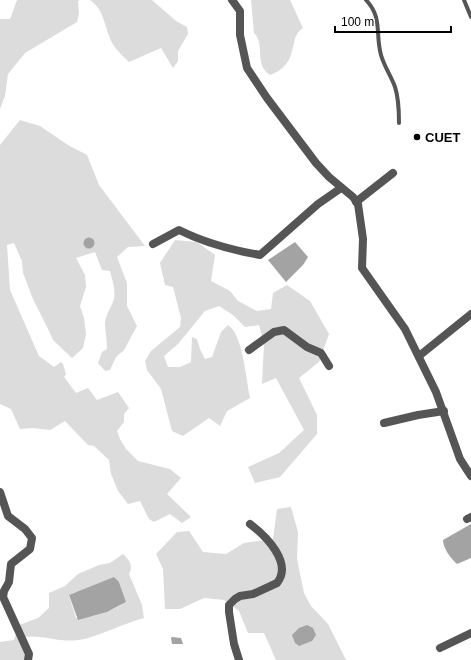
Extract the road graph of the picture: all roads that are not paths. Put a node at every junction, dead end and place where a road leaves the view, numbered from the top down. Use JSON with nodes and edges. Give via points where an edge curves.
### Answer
{"nodes":[{"id":1,"x":232,"y":0,"type":"edge"},
{"id":2,"x":366,"y":0,"type":"edge"},
{"id":3,"x":464,"y":0,"type":"edge"},
{"id":4,"x":471,"y":17,"type":"edge"},
{"id":5,"x":399,"y":123,"type":"dead end"},
{"id":6,"x":393,"y":173,"type":"dead end"},
{"id":7,"x":342,"y":188,"type":"junction"},
{"id":8,"x":356,"y":202,"type":"junction"},
{"id":9,"x":153,"y":244,"type":"dead end"},
{"id":10,"x":471,"y":314,"type":"edge"},
{"id":11,"x":249,"y":350,"type":"dead end"},
{"id":12,"x":418,"y":356,"type":"junction"},
{"id":13,"x":329,"y":366,"type":"dead end"},
{"id":14,"x":444,"y":411,"type":"junction"},
{"id":15,"x":384,"y":423,"type":"dead end"},
{"id":16,"x":471,"y":476,"type":"edge"},
{"id":17,"x":0,"y":492,"type":"edge"},
{"id":18,"x":250,"y":524,"type":"dead end"},
{"id":19,"x":471,"y":633,"type":"edge"},
{"id":20,"x":440,"y":648,"type":"dead end"},
{"id":21,"x":28,"y":660,"type":"edge"},
{"id":22,"x":239,"y":660,"type":"edge"}],
"edges":[{"from":1,"to":7,"type":"street","via":[[240,11],[243,50],[250,75],[316,163]]},
{"from":2,"to":5,"type":"lane","via":[[376,14],[378,44],[395,87]]},
{"from":3,"to":4,"type":"lane"},
{"from":6,"to":8,"type":"street"},
{"from":7,"to":8,"type":"street"},
{"from":7,"to":9,"type":"street","via":[[318,204],[260,255],[204,242],[179,230]]},
{"from":8,"to":12,"type":"street","via":[[361,217],[362,268],[405,329]]},
{"from":10,"to":12,"type":"street"},
{"from":11,"to":13,"type":"street","via":[[274,332],[284,330],[307,347],[321,353]]},
{"from":12,"to":14,"type":"street"},
{"from":14,"to":15,"type":"street"},
{"from":14,"to":16,"type":"street","via":[[460,459]]},
{"from":17,"to":21,"type":"street","via":[[8,516],[32,538],[30,549],[11,564],[9,582],[3,596],[29,654]]},
{"from":18,"to":22,"type":"street","via":[[276,553],[283,570],[277,583],[253,594],[240,596],[229,605],[234,644]]},
{"from":19,"to":20,"type":"street"}]}
